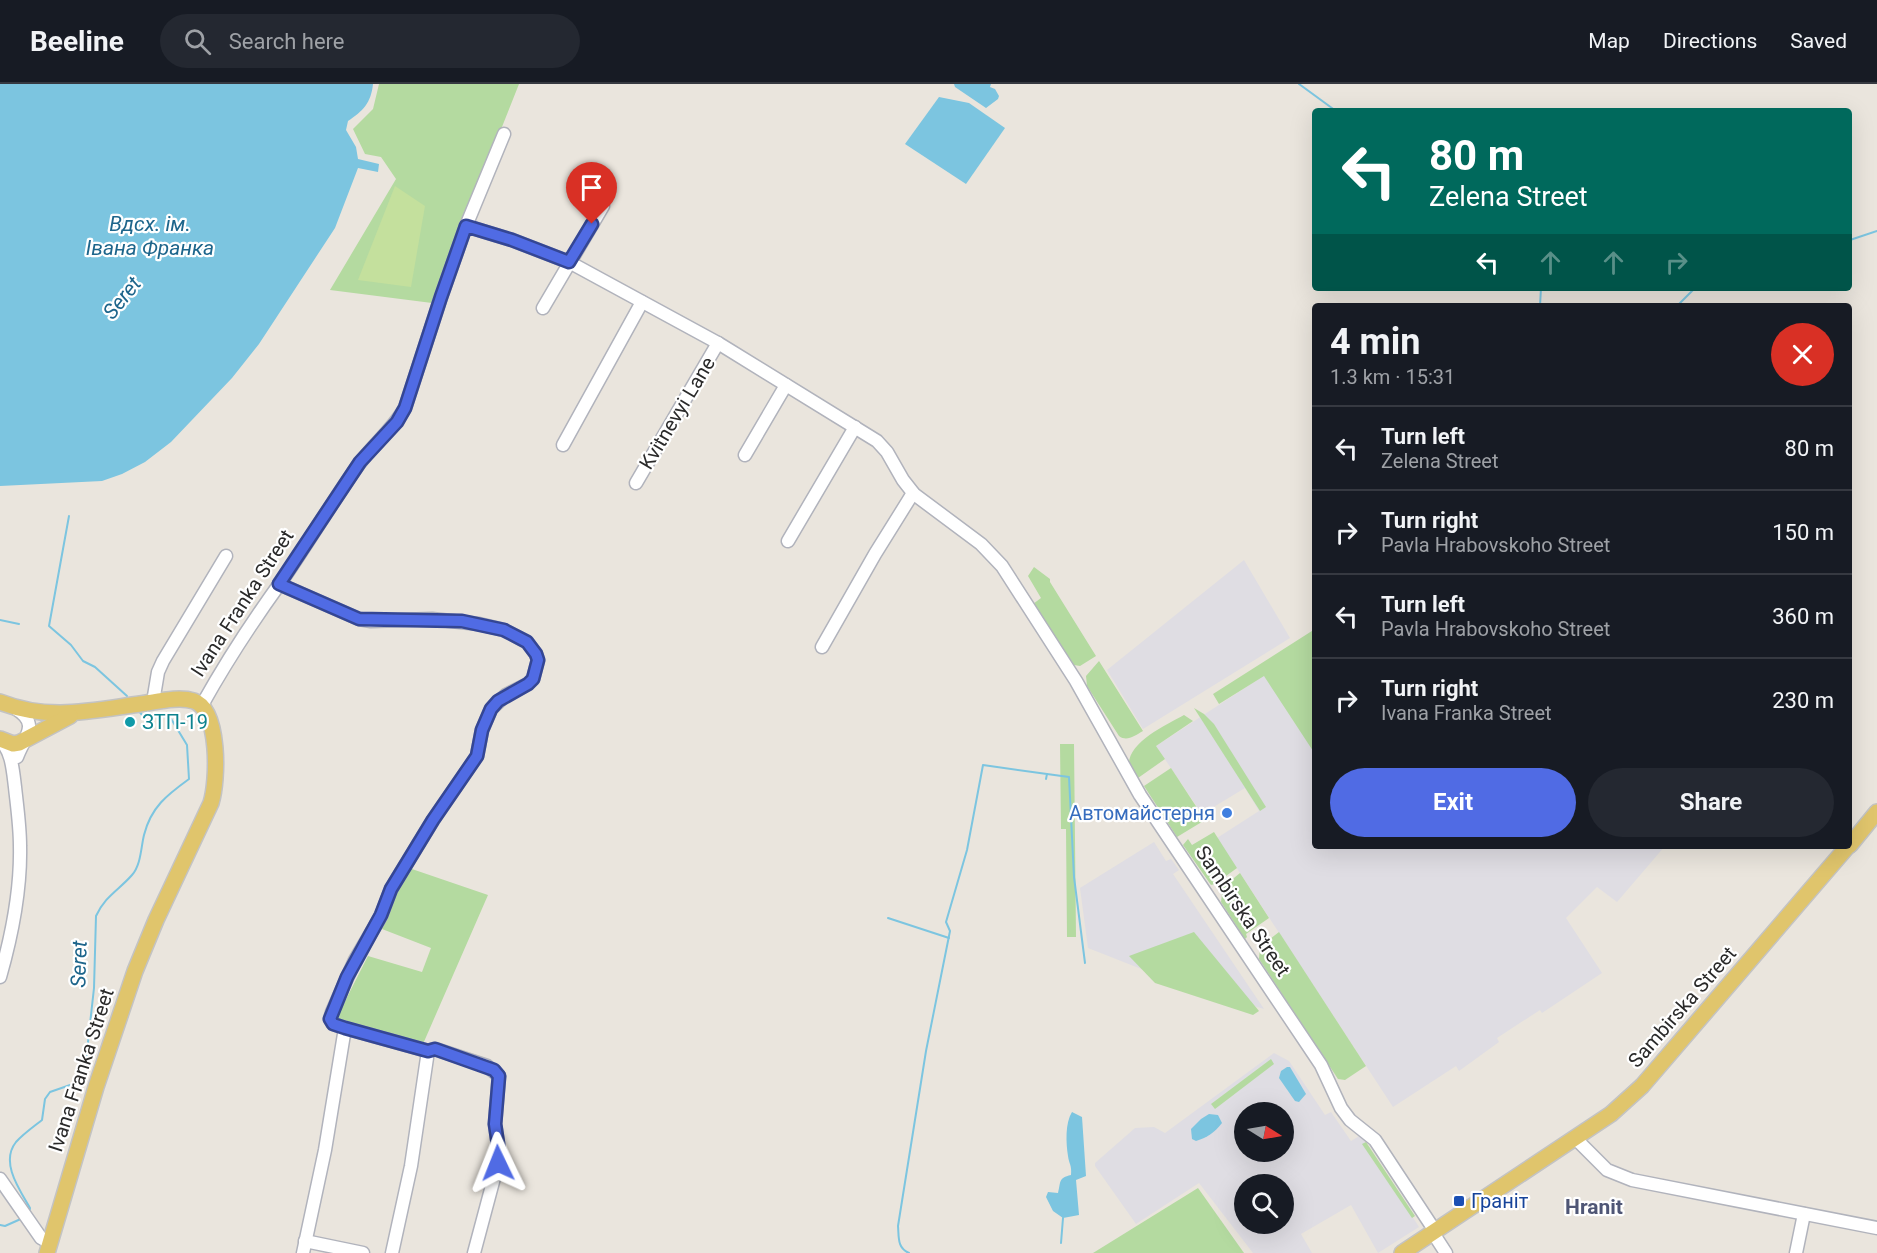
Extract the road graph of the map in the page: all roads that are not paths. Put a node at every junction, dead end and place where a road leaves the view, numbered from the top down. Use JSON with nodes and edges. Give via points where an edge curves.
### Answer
{"nodes":[{"id":1,"x":504,"y":134,"type":"dead end"},
{"id":2,"x":603,"y":206,"type":"dead end"},
{"id":3,"x":466,"y":226,"type":"junction"},
{"id":4,"x":569,"y":262,"type":"junction"},
{"id":5,"x":642,"y":302,"type":"junction"},
{"id":6,"x":543,"y":308,"type":"dead end"},
{"id":7,"x":718,"y":343,"type":"junction"},
{"id":8,"x":786,"y":385,"type":"junction"},
{"id":9,"x":855,"y":427,"type":"junction"},
{"id":10,"x":563,"y":445,"type":"dead end"},
{"id":11,"x":745,"y":455,"type":"dead end"},
{"id":12,"x":636,"y":483,"type":"dead end"},
{"id":13,"x":913,"y":493,"type":"junction"},
{"id":14,"x":788,"y":541,"type":"dead end"},
{"id":15,"x":226,"y":556,"type":"dead end"},
{"id":16,"x":279,"y":584,"type":"junction"},
{"id":17,"x":822,"y":647,"type":"dead end"},
{"id":18,"x":153,"y":702,"type":"junction"},
{"id":19,"x":5,"y":705,"type":"edge"},
{"id":20,"x":202,"y":705,"type":"junction"},
{"id":21,"x":75,"y":713,"type":"junction"},
{"id":22,"x":30,"y":738,"type":"junction"},
{"id":23,"x":0,"y":740,"type":"edge"},
{"id":24,"x":15,"y":763,"type":"junction"},
{"id":25,"x":1877,"y":812,"type":"edge"},
{"id":26,"x":1852,"y":841,"type":"edge"},
{"id":27,"x":1846,"y":849,"type":"edge"},
{"id":28,"x":0,"y":977,"type":"edge"},
{"id":29,"x":345,"y":1028,"type":"junction"},
{"id":30,"x":428,"y":1051,"type":"junction"},
{"id":31,"x":1575,"y":1138,"type":"junction"},
{"id":32,"x":0,"y":1179,"type":"edge"},
{"id":33,"x":1804,"y":1214,"type":"junction"},
{"id":34,"x":1877,"y":1228,"type":"edge"},
{"id":35,"x":1434,"y":1232,"type":"junction"},
{"id":36,"x":304,"y":1247,"type":"edge"},
{"id":37,"x":51,"y":1250,"type":"edge"},
{"id":38,"x":363,"y":1253,"type":"edge"},
{"id":39,"x":392,"y":1253,"type":"edge"},
{"id":40,"x":474,"y":1253,"type":"edge"},
{"id":41,"x":1402,"y":1253,"type":"edge"},
{"id":42,"x":1446,"y":1253,"type":"edge"},
{"id":43,"x":1796,"y":1253,"type":"edge"}],
"edges":[{"from":1,"to":3,"type":"street","name":"Ivana Franka Street"},
{"from":2,"to":4,"type":"street"},
{"from":3,"to":4,"type":"street","name":"Sambirska Street"},
{"from":3,"to":16,"type":"street","name":"Ivana Franka Street","via":[[405,408],[360,462]]},
{"from":4,"to":5,"type":"street","name":"Sambirska Street"},
{"from":4,"to":6,"type":"street"},
{"from":5,"to":7,"type":"street","name":"Sambirska Street"},
{"from":5,"to":10,"type":"street"},
{"from":7,"to":8,"type":"street","name":"Sambirska Street"},
{"from":7,"to":12,"type":"street","name":"Kvitnevyi Lane"},
{"from":8,"to":9,"type":"street","name":"Sambirska Street"},
{"from":8,"to":11,"type":"street"},
{"from":9,"to":13,"type":"street","name":"Sambirska Street","via":[[887,452]]},
{"from":9,"to":14,"type":"street"},
{"from":13,"to":17,"type":"street"},
{"from":13,"to":35,"type":"street","name":"Sambirska Street","via":[[981,544],[1002,566],[1076,681],[1140,795],[1321,1065],[1341,1108],[1375,1140]]},
{"from":15,"to":18,"type":"street","via":[[163,661]]},
{"from":16,"to":20,"type":"street","name":"Ivana Franka Street","via":[[230,655]]},
{"from":16,"to":29,"type":"street","via":[[359,619],[462,621],[504,630],[527,642],[538,660],[533,679],[491,709],[477,756],[391,889],[332,1012],[333,1024]]},
{"from":18,"to":20,"type":"main road","via":[[189,700]]},
{"from":18,"to":21,"type":"main road"},
{"from":19,"to":21,"type":"main road","via":[[45,713]]},
{"from":19,"to":22,"type":"street","via":[[29,720]]},
{"from":20,"to":37,"type":"main road","name":"Ivana Franka Street","via":[[212,730],[213,797],[135,971],[96,1087]]},
{"from":21,"to":22,"type":"main road"},
{"from":22,"to":23,"type":"main road","via":[[13,744]]},
{"from":22,"to":24,"type":"street"},
{"from":23,"to":24,"type":"street"},
{"from":24,"to":28,"type":"street","via":[[20,849],[12,930]]},
{"from":25,"to":26,"type":"main road","name":"Sambirska Street"},
{"from":27,"to":31,"type":"main road","name":"Sambirska Street","via":[[1642,1086],[1611,1114]]},
{"from":29,"to":30,"type":"street"},
{"from":29,"to":36,"type":"street"},
{"from":30,"to":39,"type":"street","via":[[411,1166]]},
{"from":30,"to":40,"type":"street","via":[[435,1049],[487,1066],[499,1076],[495,1124],[498,1163]]},
{"from":31,"to":33,"type":"street","via":[[1607,1170],[1632,1180]]},
{"from":31,"to":35,"type":"main road","name":"Sambirska Street"},
{"from":32,"to":37,"type":"street"},
{"from":33,"to":34,"type":"street"},
{"from":33,"to":43,"type":"street"},
{"from":35,"to":41,"type":"main road","name":"Sambirska Street"},
{"from":35,"to":42,"type":"street"},
{"from":36,"to":38,"type":"street","via":[[317,1242]]}]}
